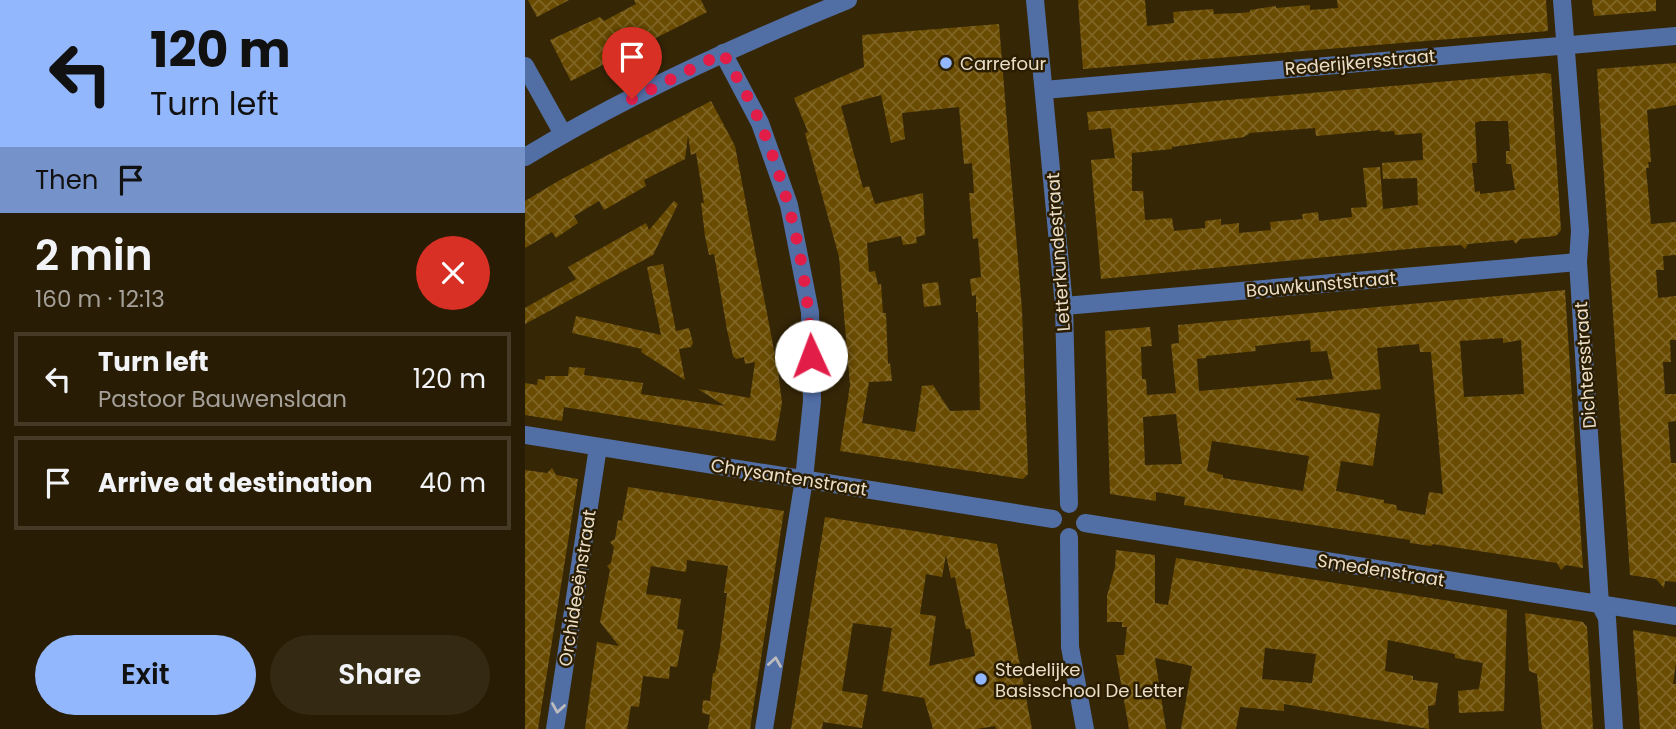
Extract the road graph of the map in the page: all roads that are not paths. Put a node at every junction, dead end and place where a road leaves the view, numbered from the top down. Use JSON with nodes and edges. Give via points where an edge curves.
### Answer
{"nodes":[{"id":1,"x":848,"y":0,"type":"edge"},
{"id":2,"x":1035,"y":0,"type":"edge"},
{"id":3,"x":1562,"y":0,"type":"edge"},
{"id":4,"x":1676,"y":36,"type":"edge"},
{"id":5,"x":1566,"y":45,"type":"junction"},
{"id":6,"x":723,"y":53,"type":"junction"},
{"id":7,"x":525,"y":65,"type":"edge"},
{"id":8,"x":1044,"y":90,"type":"junction"},
{"id":9,"x":563,"y":134,"type":"junction"},
{"id":10,"x":525,"y":157,"type":"edge"},
{"id":11,"x":1578,"y":262,"type":"junction"},
{"id":12,"x":1064,"y":306,"type":"junction"},
{"id":13,"x":525,"y":435,"type":"edge"},
{"id":14,"x":599,"y":447,"type":"junction"},
{"id":15,"x":804,"y":479,"type":"junction"},
{"id":16,"x":1069,"y":504,"type":"junction"},
{"id":17,"x":1053,"y":519,"type":"junction"},
{"id":18,"x":1085,"y":523,"type":"junction"},
{"id":19,"x":1069,"y":537,"type":"junction"},
{"id":20,"x":1600,"y":604,"type":"junction"},
{"id":21,"x":1676,"y":616,"type":"edge"},
{"id":22,"x":555,"y":729,"type":"edge"},
{"id":23,"x":764,"y":729,"type":"edge"},
{"id":24,"x":1085,"y":729,"type":"edge"},
{"id":25,"x":1614,"y":729,"type":"edge"}],
"edges":[{"from":1,"to":6,"type":"street"},
{"from":2,"to":8,"type":"street","name":"Letterkundestraat"},
{"from":3,"to":5,"type":"street","name":"Dichtersstraat"},
{"from":4,"to":5,"type":"street","name":"Rederijkersstraat"},
{"from":5,"to":8,"type":"street","name":"Rederijkersstraat"},
{"from":5,"to":11,"type":"street","name":"Dichtersstraat","via":[[1580,231]]},
{"from":6,"to":9,"type":"street"},
{"from":6,"to":15,"type":"street","via":[[760,123],[789,205],[802,265],[810,312],[812,401]]},
{"from":7,"to":9,"type":"street"},
{"from":8,"to":12,"type":"street","name":"Letterkundestraat"},
{"from":9,"to":10,"type":"street"},
{"from":11,"to":12,"type":"street","name":"Bouwkunststraat"},
{"from":11,"to":20,"type":"street","name":"Dichtersstraat"},
{"from":12,"to":16,"type":"street","name":"Letterkundestraat"},
{"from":13,"to":14,"type":"street","name":"Chrysantenstraat"},
{"from":14,"to":15,"type":"street","name":"Chrysantenstraat"},
{"from":14,"to":22,"type":"street","name":"Orchideeënstraat","one_way":true},
{"from":15,"to":17,"type":"street","name":"Chrysantenstraat"},
{"from":23,"to":15,"type":"street","one_way":true},
{"from":16,"to":17,"type":"street","via":[[1059,508]]},
{"from":16,"to":18,"type":"street","via":[[1082,510]]},
{"from":17,"to":19,"type":"street","via":[[1058,533]]},
{"from":18,"to":19,"type":"street","via":[[1079,533]]},
{"from":18,"to":20,"type":"street","name":"Smedenstraat"},
{"from":19,"to":24,"type":"street","via":[[1070,647]]},
{"from":20,"to":21,"type":"street","name":"Smedenstraat"},
{"from":20,"to":25,"type":"street","name":"Dichtersstraat","via":[[1607,618]]}]}
